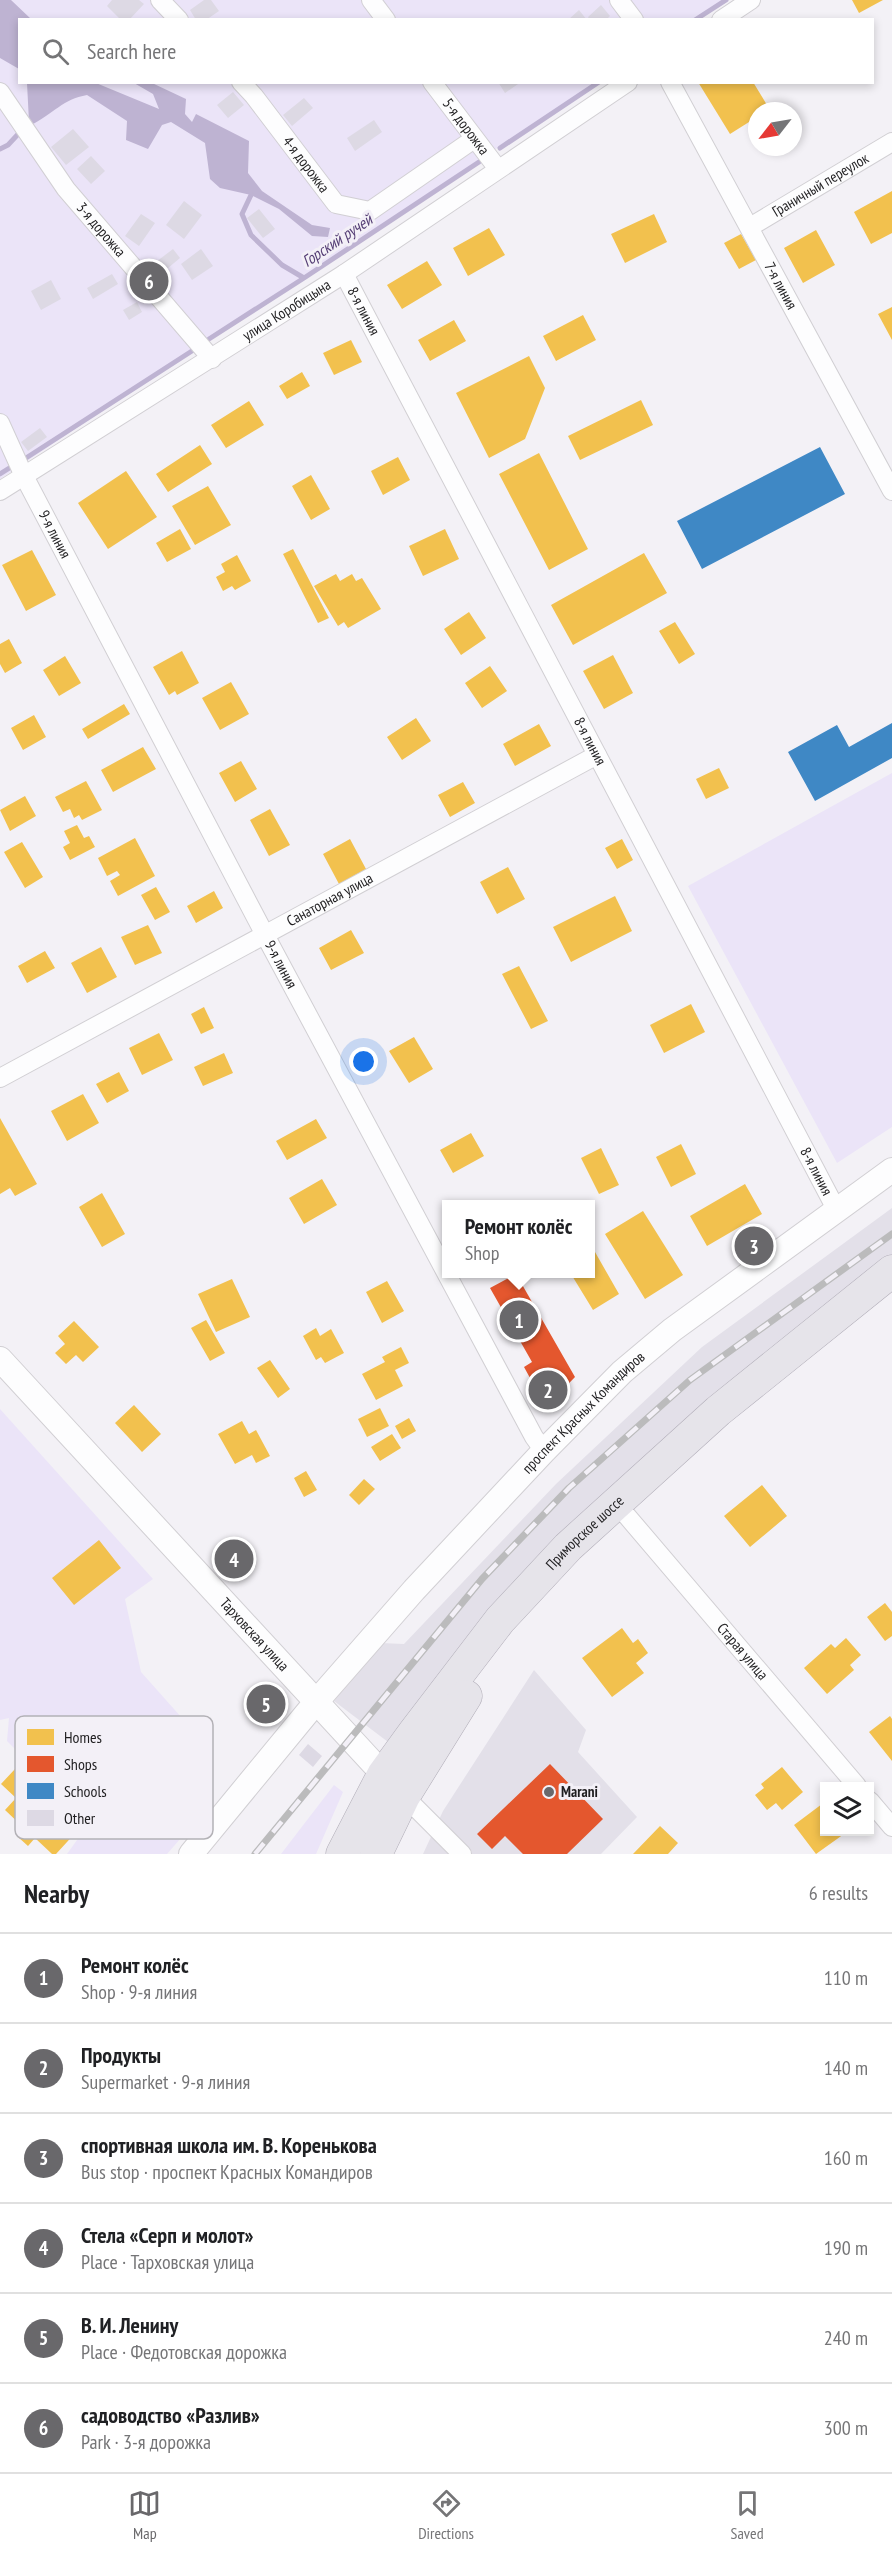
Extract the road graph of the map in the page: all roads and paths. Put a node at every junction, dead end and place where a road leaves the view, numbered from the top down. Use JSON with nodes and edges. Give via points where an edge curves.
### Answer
{"nodes":[{"id":1,"x":160,"y":0,"type":"edge"},
{"id":2,"x":371,"y":0,"type":"edge"},
{"id":3,"x":619,"y":0,"type":"edge"},
{"id":4,"x":751,"y":0,"type":"edge"},
{"id":5,"x":177,"y":18,"type":"edge"},
{"id":6,"x":384,"y":18,"type":"edge"},
{"id":7,"x":632,"y":18,"type":"edge"},
{"id":8,"x":724,"y":18,"type":"edge"},
{"id":9,"x":243,"y":84,"type":"edge"},
{"id":10,"x":433,"y":84,"type":"edge"},
{"id":11,"x":625,"y":84,"type":"edge"},
{"id":12,"x":670,"y":84,"type":"edge"},
{"id":13,"x":0,"y":92,"type":"edge"},
{"id":14,"x":474,"y":139,"type":"junction"},
{"id":15,"x":892,"y":142,"type":"edge"},
{"id":16,"x":498,"y":170,"type":"junction"},
{"id":17,"x":750,"y":227,"type":"junction"},
{"id":18,"x":344,"y":274,"type":"junction"},
{"id":19,"x":212,"y":359,"type":"junction"},
{"id":20,"x":0,"y":423,"type":"edge"},
{"id":21,"x":24,"y":476,"type":"junction"},
{"id":22,"x":0,"y":491,"type":"edge"},
{"id":23,"x":892,"y":491,"type":"edge"},
{"id":24,"x":597,"y":755,"type":"junction"},
{"id":25,"x":265,"y":935,"type":"junction"},
{"id":26,"x":0,"y":1078,"type":"edge"},
{"id":27,"x":892,"y":1170,"type":"edge"},
{"id":28,"x":836,"y":1209,"type":"junction"},
{"id":29,"x":442,"y":1265,"type":"edge"},
{"id":30,"x":892,"y":1271,"type":"edge"},
{"id":31,"x":449,"y":1278,"type":"edge"},
{"id":32,"x":892,"y":1295,"type":"edge"},
{"id":33,"x":0,"y":1359,"type":"edge"},
{"id":34,"x":544,"y":1451,"type":"junction"},
{"id":35,"x":627,"y":1516,"type":"junction"},
{"id":36,"x":316,"y":1702,"type":"junction"},
{"id":37,"x":854,"y":1782,"type":"edge"},
{"id":38,"x":394,"y":1786,"type":"junction"},
{"id":39,"x":874,"y":1806,"type":"edge"},
{"id":40,"x":213,"y":1827,"type":"edge"},
{"id":41,"x":892,"y":1827,"type":"edge"},
{"id":42,"x":203,"y":1839,"type":"edge"},
{"id":43,"x":191,"y":1854,"type":"edge"},
{"id":44,"x":342,"y":1854,"type":"edge"},
{"id":45,"x":376,"y":1854,"type":"edge"},
{"id":46,"x":462,"y":1854,"type":"edge"}],
"edges":[{"from":1,"to":5,"type":"street"},
{"from":2,"to":6,"type":"street"},
{"from":3,"to":7,"type":"street"},
{"from":4,"to":8,"type":"street"},
{"from":9,"to":14,"type":"street","name":"4-я дорожка","via":[[336,204],[370,211]]},
{"from":10,"to":14,"type":"street","name":"5-я дорожка"},
{"from":11,"to":16,"type":"street","name":"улица Коробицына"},
{"from":12,"to":17,"type":"street","name":"7-я линия"},
{"from":13,"to":19,"type":"street","name":"3-я дорожка","via":[[66,189]]},
{"from":14,"to":16,"type":"street","name":"5-я дорожка"},
{"from":15,"to":17,"type":"street","name":"Граничный переулок"},
{"from":16,"to":18,"type":"street","name":"улица Коробицына"},
{"from":17,"to":23,"type":"street","name":"7-я линия"},
{"from":18,"to":19,"type":"street","name":"улица Коробицына"},
{"from":18,"to":24,"type":"street","name":"8-я линия"},
{"from":19,"to":21,"type":"street","name":"улица Коробицына"},
{"from":20,"to":21,"type":"street","name":"9-я линия"},
{"from":21,"to":22,"type":"street","name":"улица Коробицына"},
{"from":21,"to":25,"type":"street","name":"9-я линия"},
{"from":24,"to":25,"type":"street","name":"Санаторная улица"},
{"from":24,"to":28,"type":"street","name":"8-я линия"},
{"from":25,"to":26,"type":"street","name":"Санаторная улица"},
{"from":25,"to":29,"type":"street","name":"9-я линия"},
{"from":27,"to":28,"type":"street","name":"проспект Красных Командиров"},
{"from":28,"to":34,"type":"street","name":"проспект Красных Командиров","via":[[644,1352]]},
{"from":30,"to":38,"type":"highway","name":"Приморское шоссе","via":[[718,1411],[568,1547],[500,1620]]},
{"from":31,"to":34,"type":"street","name":"9-я линия"},
{"from":32,"to":35,"type":"highway","name":"Приморское шоссе","via":[[791,1375]]},
{"from":33,"to":36,"type":"street","name":"Тарховская улица"},
{"from":34,"to":36,"type":"street","name":"проспект Красных Командиров"},
{"from":35,"to":37,"type":"street","name":"Старая улица"},
{"from":35,"to":38,"type":"highway","name":"Приморское шоссе","via":[[515,1631]]},
{"from":36,"to":38,"type":"street","name":"Тарховская улица"},
{"from":36,"to":40,"type":"street","name":"проспект Красных Командиров"},
{"from":38,"to":44,"type":"highway","name":"Приморское шоссе"},
{"from":38,"to":45,"type":"highway","name":"Приморское шоссе"},
{"from":38,"to":46,"type":"street","name":"Тарховская улица"},
{"from":39,"to":41,"type":"street"},
{"from":42,"to":43,"type":"street","name":"проспект Красных Командиров"}]}
